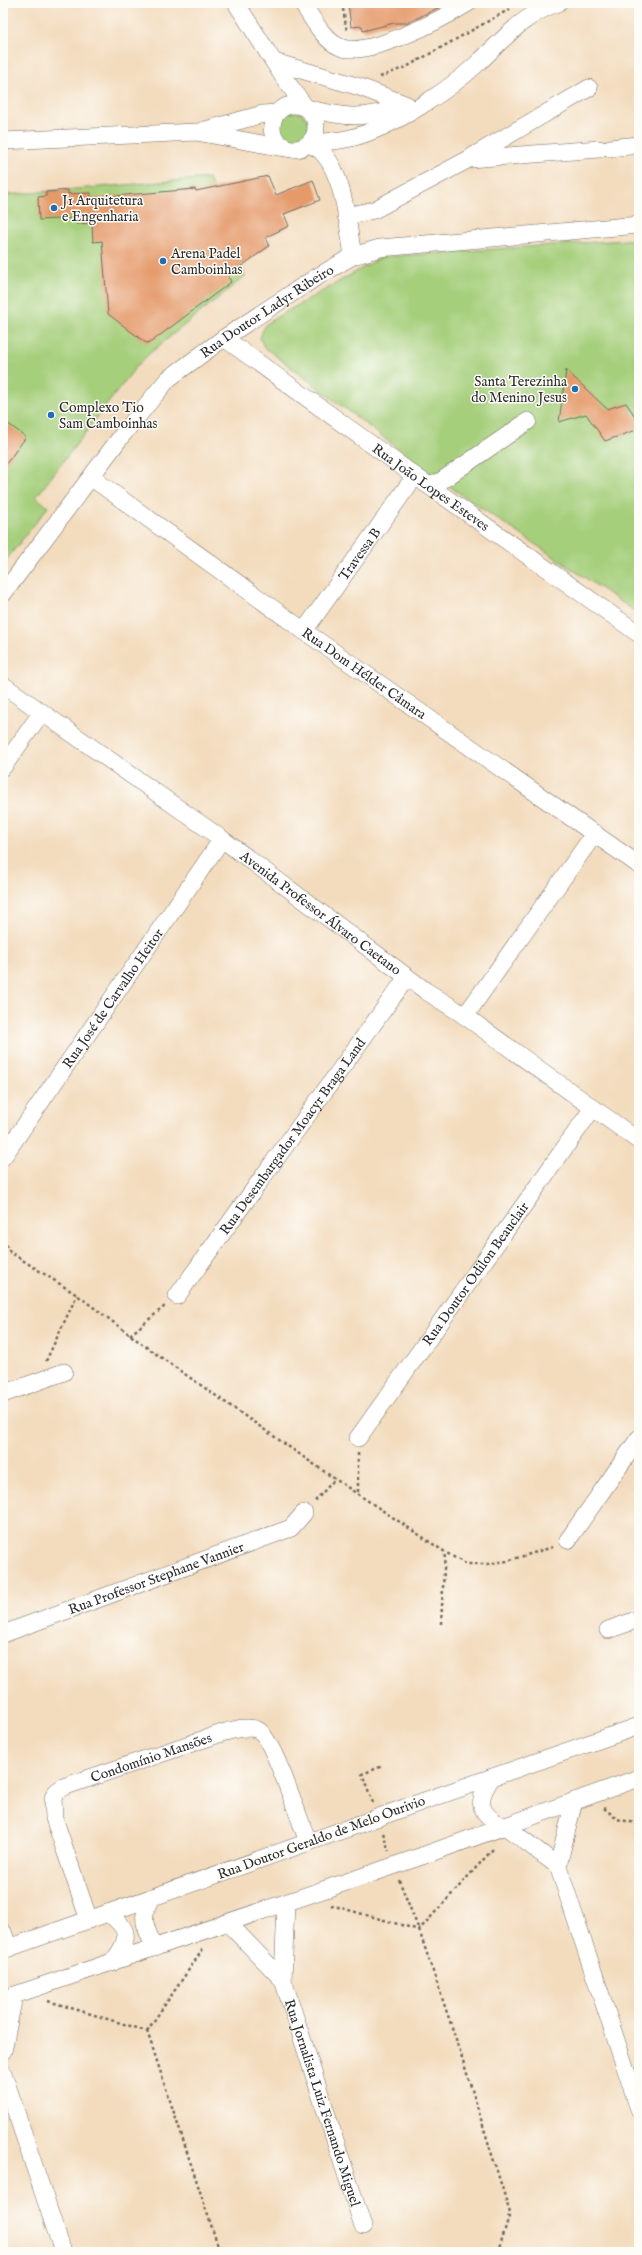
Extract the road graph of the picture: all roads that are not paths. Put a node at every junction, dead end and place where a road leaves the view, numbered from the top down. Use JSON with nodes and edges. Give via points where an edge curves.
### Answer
{"nodes":[{"id":1,"x":236,"y":3,"type":"edge"},
{"id":2,"x":302,"y":3,"type":"edge"},
{"id":3,"x":556,"y":3,"type":"edge"},
{"id":4,"x":465,"y":4,"type":"edge"},
{"id":5,"x":274,"y":62,"type":"junction"},
{"id":6,"x":589,"y":88,"type":"dead end"},
{"id":7,"x":427,"y":100,"type":"junction"},
{"id":8,"x":407,"y":105,"type":"junction"},
{"id":9,"x":306,"y":108,"type":"junction"},
{"id":10,"x":277,"y":113,"type":"junction"},
{"id":11,"x":196,"y":132,"type":"junction"},
{"id":12,"x":7,"y":142,"type":"edge"},
{"id":13,"x":309,"y":144,"type":"junction"},
{"id":14,"x":639,"y":145,"type":"edge"},
{"id":15,"x":284,"y":148,"type":"junction"},
{"id":16,"x":469,"y":158,"type":"junction"},
{"id":17,"x":346,"y":216,"type":"junction"},
{"id":18,"x":639,"y":225,"type":"edge"},
{"id":19,"x":352,"y":256,"type":"junction"},
{"id":20,"x":224,"y":338,"type":"junction"},
{"id":21,"x":528,"y":421,"type":"dead end"},
{"id":22,"x":415,"y":476,"type":"junction"},
{"id":23,"x":92,"y":478,"type":"junction"},
{"id":24,"x":430,"y":486,"type":"junction"},
{"id":25,"x":6,"y":584,"type":"edge"},
{"id":26,"x":304,"y":631,"type":"junction"},
{"id":27,"x":639,"y":634,"type":"edge"},
{"id":28,"x":3,"y":684,"type":"edge"},
{"id":29,"x":42,"y":712,"type":"junction"},
{"id":30,"x":3,"y":767,"type":"edge"},
{"id":31,"x":594,"y":834,"type":"junction"},
{"id":32,"x":222,"y":839,"type":"junction"},
{"id":33,"x":639,"y":865,"type":"edge"},
{"id":34,"x":407,"y":977,"type":"junction"},
{"id":35,"x":465,"y":1016,"type":"junction"},
{"id":36,"x":593,"y":1108,"type":"junction"},
{"id":37,"x":639,"y":1141,"type":"edge"},
{"id":38,"x":3,"y":1158,"type":"edge"},
{"id":39,"x":178,"y":1296,"type":"road end"},
{"id":40,"x":64,"y":1372,"type":"dead end"},
{"id":41,"x":3,"y":1394,"type":"edge"},
{"id":42,"x":358,"y":1438,"type":"road end"},
{"id":43,"x":639,"y":1438,"type":"edge"},
{"id":44,"x":304,"y":1513,"type":"road end"},
{"id":45,"x":568,"y":1540,"type":"road end"},
{"id":46,"x":639,"y":1619,"type":"edge"},
{"id":47,"x":608,"y":1630,"type":"dead end"},
{"id":48,"x":3,"y":1634,"type":"edge"},
{"id":49,"x":639,"y":1726,"type":"edge"},
{"id":50,"x":492,"y":1777,"type":"junction"},
{"id":51,"x":639,"y":1778,"type":"edge"},
{"id":52,"x":581,"y":1798,"type":"junction"},
{"id":53,"x":503,"y":1827,"type":"junction"},
{"id":54,"x":308,"y":1842,"type":"junction"},
{"id":55,"x":558,"y":1866,"type":"junction"},
{"id":56,"x":152,"y":1897,"type":"junction"},
{"id":57,"x":286,"y":1903,"type":"junction"},
{"id":58,"x":108,"y":1913,"type":"junction"},
{"id":59,"x":89,"y":1920,"type":"junction"},
{"id":60,"x":223,"y":1924,"type":"junction"},
{"id":61,"x":3,"y":1932,"type":"edge"},
{"id":62,"x":155,"y":1948,"type":"junction"},
{"id":63,"x":6,"y":1949,"type":"edge"},
{"id":64,"x":112,"y":1962,"type":"junction"},
{"id":65,"x":283,"y":1980,"type":"junction"},
{"id":66,"x":13,"y":1996,"type":"edge"},
{"id":67,"x":3,"y":2051,"type":"edge"},
{"id":68,"x":3,"y":2073,"type":"edge"},
{"id":69,"x":639,"y":2109,"type":"edge"},
{"id":70,"x":363,"y":2226,"type":"dead end"},
{"id":71,"x":64,"y":2252,"type":"edge"}],
"edges":[{"from":1,"to":5,"type":"street"},
{"from":2,"to":4,"type":"street","via":[[320,28],[340,47],[354,50],[368,48],[411,33]]},
{"from":3,"to":7,"type":"street","via":[[516,27],[461,77]]},
{"from":5,"to":8,"type":"street","via":[[360,87]]},
{"from":5,"to":9,"type":"street"},
{"from":5,"to":10,"type":"street","via":[[279,86]]},
{"from":6,"to":16,"type":"street"},
{"from":7,"to":8,"type":"street"},
{"from":7,"to":13,"type":"street","via":[[374,130],[350,138]]},
{"from":8,"to":9,"type":"street","via":[[362,117],[347,117]]},
{"from":9,"to":10,"type":"street","via":[[293,105],[284,107]]},
{"from":9,"to":13,"type":"street","via":[[315,119],[316,125],[314,138]]},
{"from":10,"to":11,"type":"street","via":[[246,118]]},
{"from":10,"to":15,"type":"street","via":[[272,132]]},
{"from":11,"to":12,"type":"street"},
{"from":11,"to":15,"type":"street"},
{"from":13,"to":15,"type":"street","via":[[298,149]]},
{"from":13,"to":17,"type":"street","via":[[322,152],[330,163],[339,184]]},
{"from":14,"to":16,"type":"street"},
{"from":16,"to":17,"type":"street","via":[[374,210]]},
{"from":17,"to":19,"type":"street"},
{"from":18,"to":19,"type":"street","name":"Rua Doutor Ladyr Ribeiro","via":[[380,248]]},
{"from":19,"to":20,"type":"street","name":"Rua Doutor Ladyr Ribeiro"},
{"from":20,"to":22,"type":"street","name":"Rua João Lopes Esteves"},
{"from":20,"to":23,"type":"street","name":"Rua Doutor Ladyr Ribeiro","via":[[168,379],[123,434]]},
{"from":21,"to":24,"type":"street","via":[[442,481]]},
{"from":22,"to":24,"type":"street","name":"Rua João Lopes Esteves"},
{"from":22,"to":26,"type":"street","name":"Travessa B"},
{"from":23,"to":25,"type":"street","name":"Rua Doutor Ladyr Ribeiro"},
{"from":23,"to":26,"type":"street","name":"Rua Dom Hélder Câmara"},
{"from":24,"to":27,"type":"street","name":"Rua João Lopes Esteves"},
{"from":26,"to":31,"type":"street","name":"Rua Dom Hélder Câmara"},
{"from":28,"to":29,"type":"street","name":"Avenida Professor Álvaro Caetano"},
{"from":29,"to":30,"type":"street"},
{"from":29,"to":32,"type":"street","name":"Avenida Professor Álvaro Caetano"},
{"from":31,"to":33,"type":"street","name":"Rua Dom Hélder Câmara"},
{"from":31,"to":35,"type":"street"},
{"from":32,"to":34,"type":"street","name":"Avenida Professor Álvaro Caetano"},
{"from":32,"to":38,"type":"street","name":"Rua José de Carvalho Heitor"},
{"from":34,"to":35,"type":"street","name":"Avenida Professor Álvaro Caetano"},
{"from":34,"to":39,"type":"street","name":"Rua Desembargador Moacyr Braga Land"},
{"from":35,"to":36,"type":"street","name":"Avenida Professor Álvaro Caetano"},
{"from":36,"to":37,"type":"street","name":"Avenida Professor Álvaro Caetano"},
{"from":36,"to":42,"type":"street","name":"Rua Doutor Odilon Beauclair"},
{"from":40,"to":41,"type":"street"},
{"from":43,"to":45,"type":"street"},
{"from":44,"to":48,"type":"street","name":"Rua Professor Stephane Vannier","via":[[291,1528]]},
{"from":46,"to":47,"type":"street"},
{"from":49,"to":50,"type":"street","name":"Rua Doutor Geraldo de Melo Ourivio"},
{"from":50,"to":53,"type":"street","via":[[480,1798],[482,1808],[485,1815]]},
{"from":50,"to":54,"type":"street","name":"Rua Doutor Geraldo de Melo Ourivio","bridge":true},
{"from":51,"to":52,"type":"street"},
{"from":52,"to":53,"type":"street"},
{"from":52,"to":55,"type":"street"},
{"from":53,"to":55,"type":"street"},
{"from":53,"to":57,"type":"street","bridge":true},
{"from":54,"to":56,"type":"street","name":"Rua Doutor Geraldo de Melo Ourivio"},
{"from":54,"to":59,"type":"street","name":"Condomínio Mansões","via":[[274,1752],[265,1735],[258,1729],[222,1733],[85,1778],[59,1789],[54,1795],[53,1807],[54,1818]]},
{"from":55,"to":69,"type":"street"},
{"from":56,"to":58,"type":"street","name":"Rua Doutor Geraldo de Melo Ourivio"},
{"from":56,"to":62,"type":"street","via":[[144,1913],[147,1932]]},
{"from":57,"to":60,"type":"street"},
{"from":57,"to":65,"type":"street","name":"Rua Jornalista Luiz Fernando Miguel"},
{"from":58,"to":59,"type":"street","name":"Rua Doutor Geraldo de Melo Ourivio"},
{"from":58,"to":64,"type":"street","via":[[119,1921],[125,1932],[125,1946]]},
{"from":59,"to":63,"type":"street","name":"Rua Doutor Geraldo de Melo Ourivio"},
{"from":60,"to":62,"type":"street"},
{"from":60,"to":65,"type":"street","name":"Rua Jornalista Luiz Fernando Miguel"},
{"from":61,"to":63,"type":"street"},
{"from":62,"to":64,"type":"street"},
{"from":64,"to":66,"type":"street"},
{"from":65,"to":70,"type":"street","name":"Rua Jornalista Luiz Fernando Miguel"},
{"from":66,"to":67,"type":"street"},
{"from":68,"to":71,"type":"street"}]}
